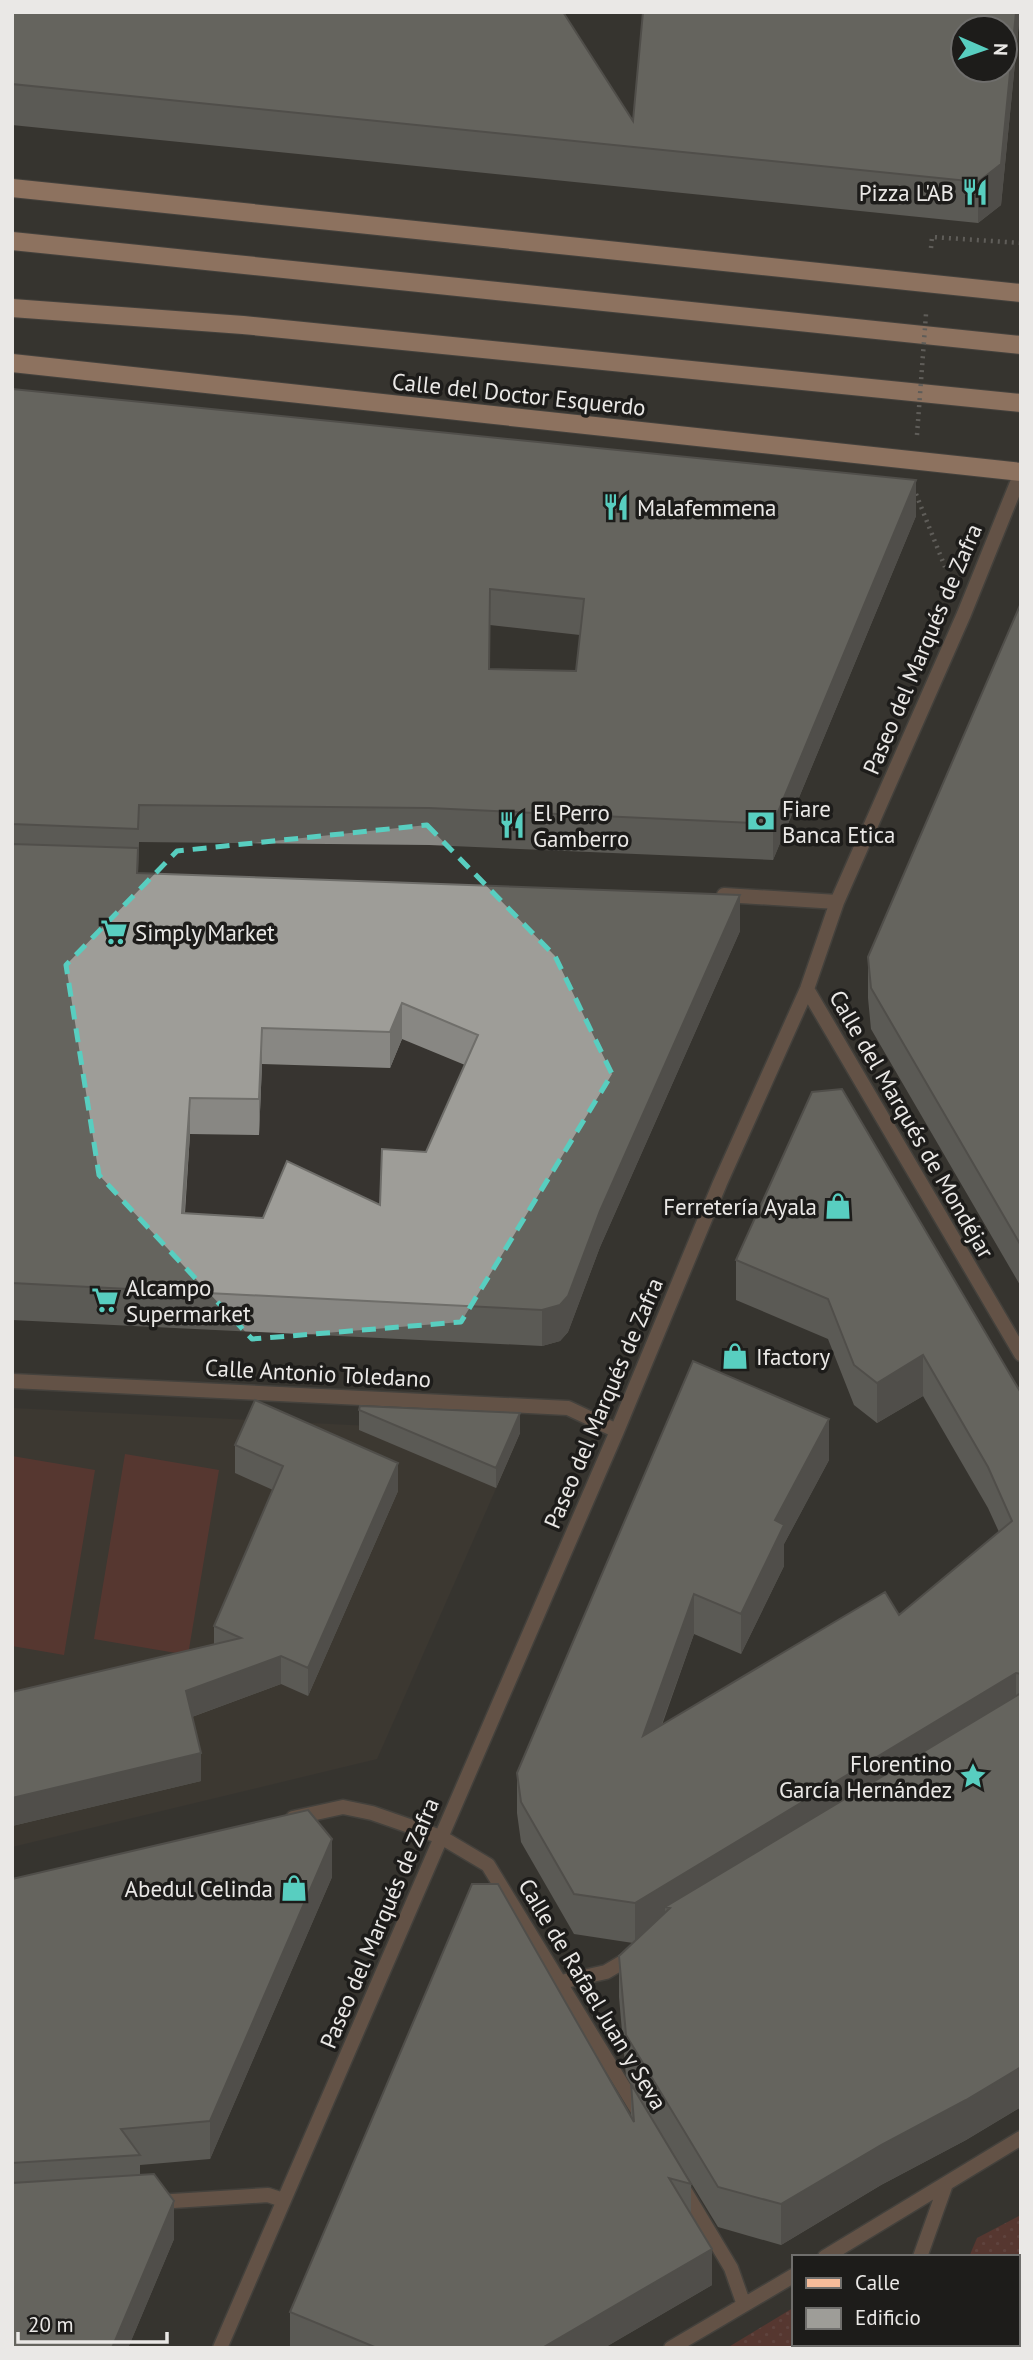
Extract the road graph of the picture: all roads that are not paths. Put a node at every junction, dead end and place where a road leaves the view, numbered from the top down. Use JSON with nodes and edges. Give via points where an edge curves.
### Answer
{"nodes":[{"id":1,"x":12,"y":188,"type":"edge"},
{"id":2,"x":12,"y":241,"type":"edge"},
{"id":3,"x":1021,"y":293,"type":"edge"},
{"id":4,"x":12,"y":308,"type":"edge"},
{"id":5,"x":1021,"y":345,"type":"edge"},
{"id":6,"x":12,"y":363,"type":"edge"},
{"id":7,"x":1021,"y":403,"type":"edge"},
{"id":8,"x":1021,"y":472,"type":"edge"},
{"id":9,"x":704,"y":894,"type":"edge"},
{"id":10,"x":837,"y":902,"type":"junction"},
{"id":11,"x":807,"y":989,"type":"junction"},
{"id":12,"x":1021,"y":1354,"type":"edge"},
{"id":13,"x":12,"y":1381,"type":"edge"},
{"id":14,"x":617,"y":1431,"type":"junction"},
{"id":15,"x":277,"y":1821,"type":"edge"},
{"id":16,"x":441,"y":1837,"type":"junction"},
{"id":17,"x":641,"y":1951,"type":"edge"},
{"id":18,"x":561,"y":1982,"type":"junction"},
{"id":19,"x":646,"y":2125,"type":"edge"},
{"id":20,"x":1021,"y":2138,"type":"edge"},
{"id":21,"x":674,"y":2172,"type":"edge"},
{"id":22,"x":946,"y":2184,"type":"junction"},
{"id":23,"x":283,"y":2200,"type":"junction"},
{"id":24,"x":145,"y":2203,"type":"edge"},
{"id":25,"x":828,"y":2255,"type":"edge"},
{"id":26,"x":921,"y":2255,"type":"edge"},
{"id":27,"x":792,"y":2277,"type":"edge"},
{"id":28,"x":744,"y":2305,"type":"junction"},
{"id":29,"x":220,"y":2348,"type":"edge"},
{"id":30,"x":671,"y":2348,"type":"edge"}],
"edges":[{"from":1,"to":3,"type":"main road"},
{"from":2,"to":5,"type":"main road"},
{"from":4,"to":7,"type":"main road","name":"Calle del Doctor Esquerdo","via":[[243,325]]},
{"from":6,"to":8,"type":"main road","name":"Calle del Doctor Esquerdo"},
{"from":8,"to":10,"type":"street","name":"Paseo del Marqués de Zafra"},
{"from":9,"to":10,"type":"street"},
{"from":10,"to":11,"type":"street","name":"Paseo del Marqués de Zafra"},
{"from":11,"to":12,"type":"street","name":"Calle del Marqués de Mondéjar"},
{"from":11,"to":14,"type":"street","name":"Paseo del Marqués de Zafra"},
{"from":13,"to":14,"type":"street","name":"Calle Antonio Toledano","via":[[568,1408]]},
{"from":14,"to":16,"type":"street","name":"Paseo del Marqués de Zafra"},
{"from":15,"to":16,"type":"street","name":"Calle de Rafael Juan y Seva","via":[[343,1807]]},
{"from":16,"to":18,"type":"street","name":"Calle de Rafael Juan y Seva","via":[[488,1865]]},
{"from":16,"to":23,"type":"street","name":"Paseo del Marqués de Zafra"},
{"from":17,"to":18,"type":"street","via":[[606,1972]]},
{"from":18,"to":19,"type":"street","name":"Calle de Rafael Juan y Seva"},
{"from":20,"to":22,"type":"street"},
{"from":21,"to":28,"type":"street","via":[[731,2268]]},
{"from":22,"to":25,"type":"street"},
{"from":22,"to":26,"type":"street"},
{"from":23,"to":24,"type":"street","via":[[268,2195]]},
{"from":23,"to":29,"type":"street","name":"Paseo del Marqués de Zafra"},
{"from":27,"to":28,"type":"street"},
{"from":28,"to":30,"type":"street"}]}
